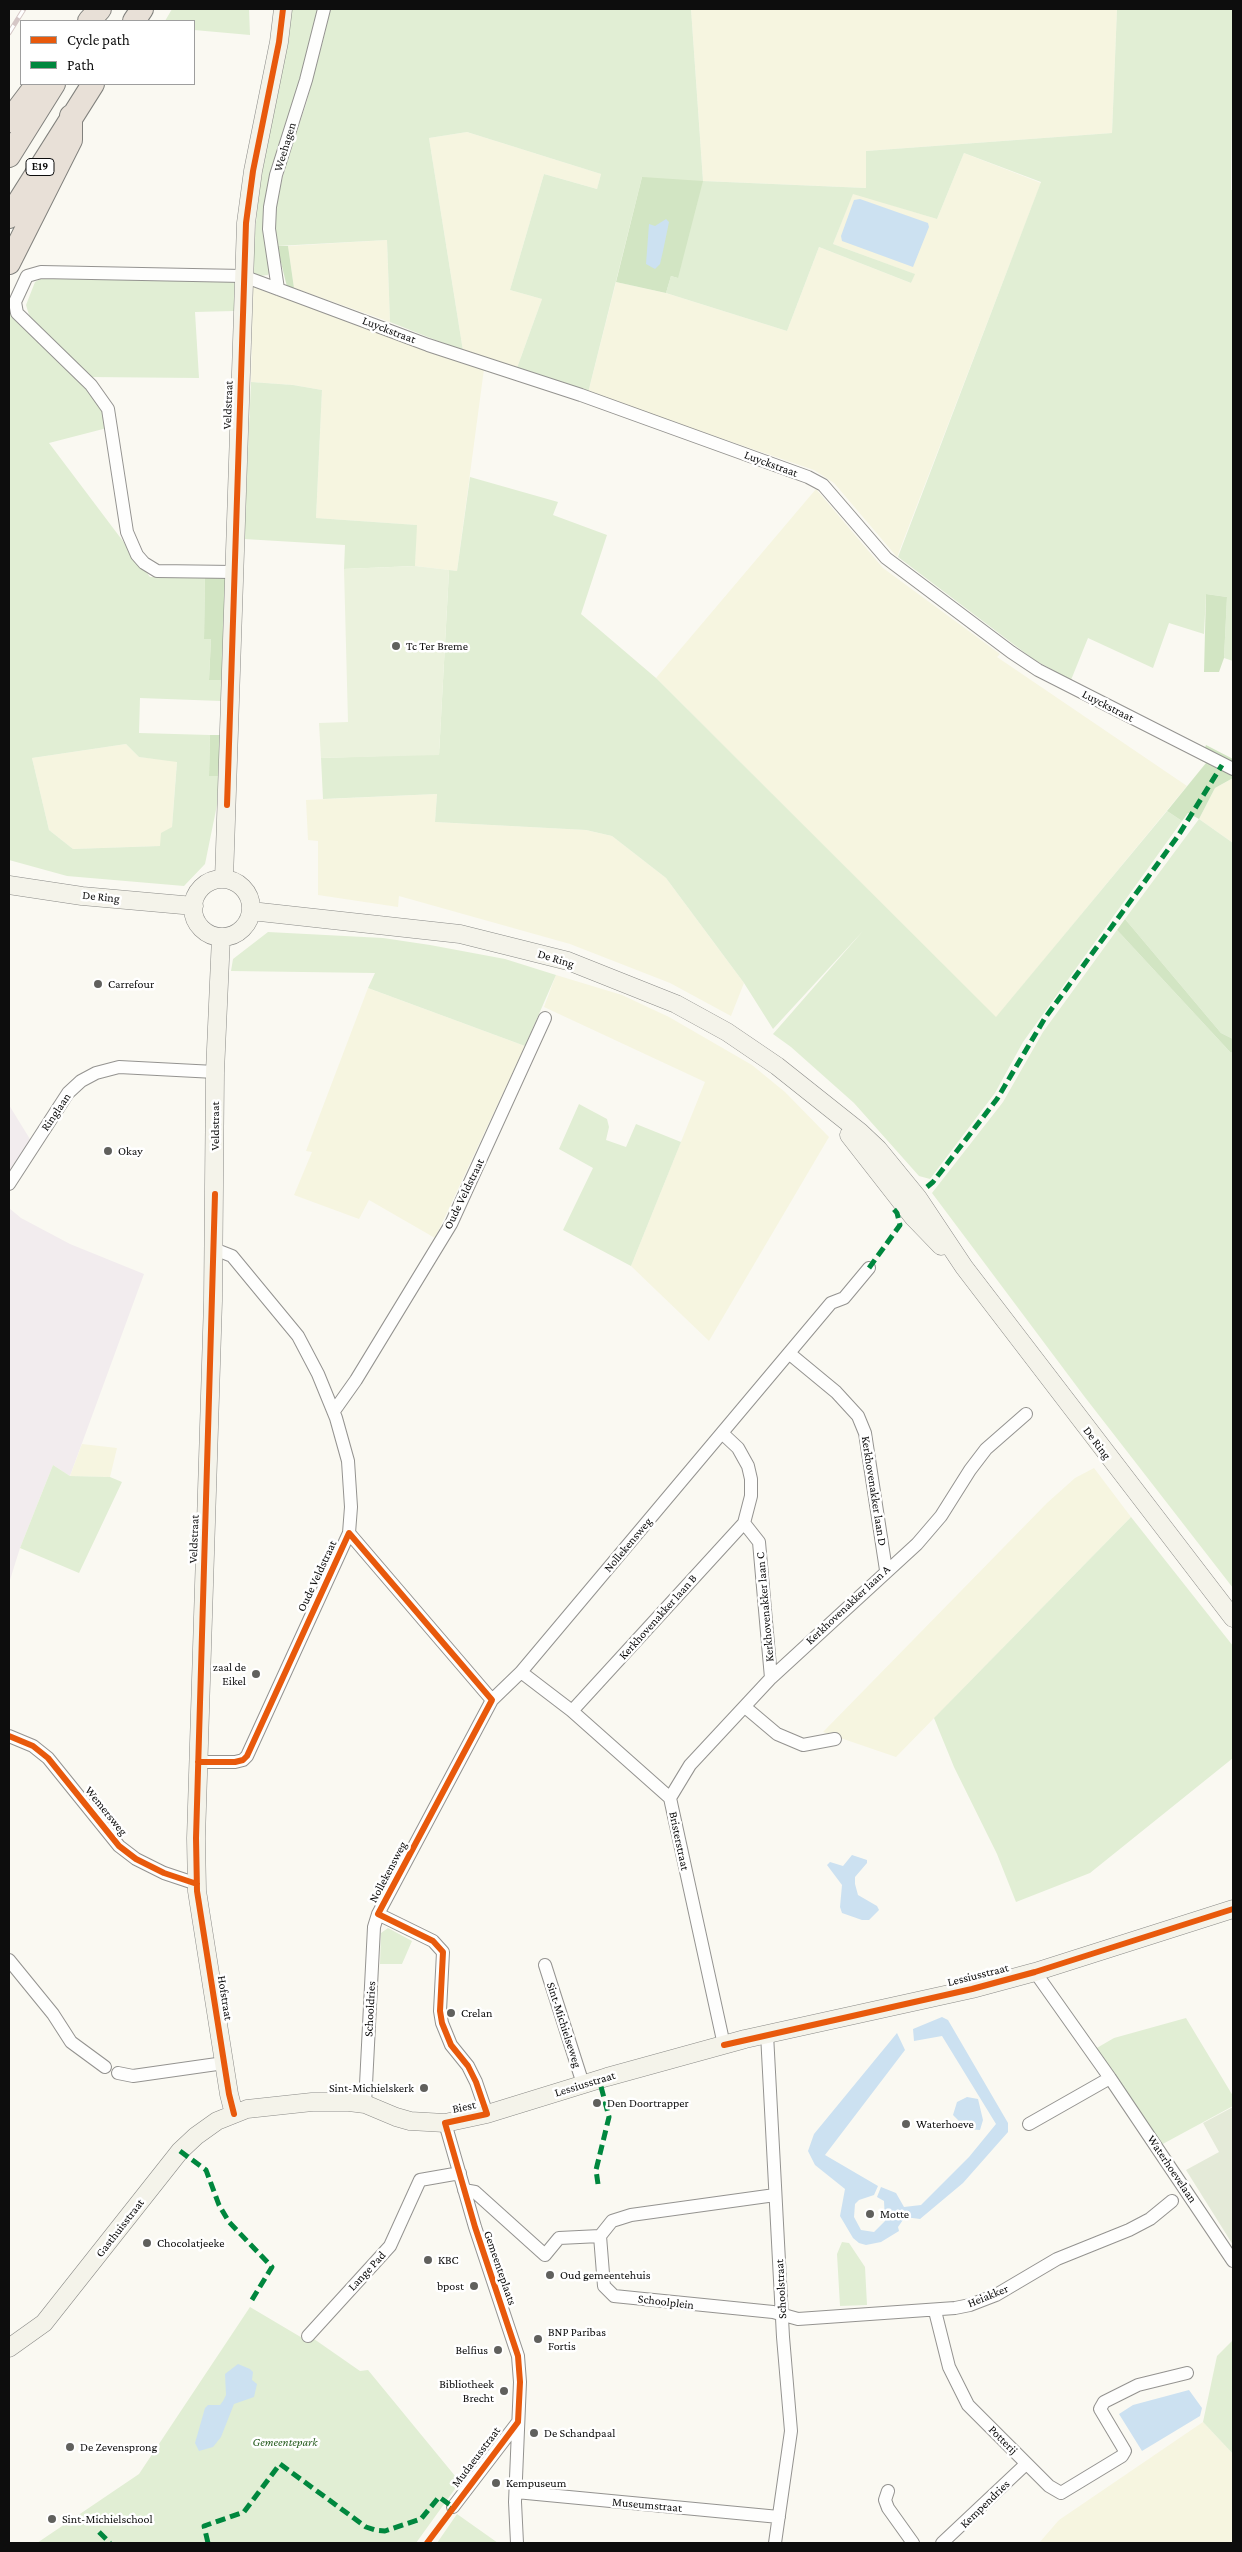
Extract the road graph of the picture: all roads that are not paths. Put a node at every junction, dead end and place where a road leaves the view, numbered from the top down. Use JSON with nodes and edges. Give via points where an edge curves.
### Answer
{"nodes":[{"id":1,"x":100,"y":9,"type":"edge"},
{"id":2,"x":142,"y":9,"type":"edge"},
{"id":3,"x":282,"y":9,"type":"edge"},
{"id":4,"x":324,"y":9,"type":"edge"},
{"id":5,"x":92,"y":20,"type":"edge"},
{"id":6,"x":135,"y":20,"type":"edge"},
{"id":7,"x":36,"y":85,"type":"edge"},
{"id":8,"x":53,"y":85,"type":"edge"},
{"id":9,"x":92,"y":85,"type":"edge"},
{"id":10,"x":71,"y":116,"type":"junction"},
{"id":11,"x":9,"y":121,"type":"edge"},
{"id":12,"x":9,"y":156,"type":"edge"},
{"id":13,"x":9,"y":217,"type":"edge"},
{"id":14,"x":9,"y":263,"type":"edge"},
{"id":15,"x":243,"y":276,"type":"junction"},
{"id":16,"x":278,"y":289,"type":"junction"},
{"id":17,"x":234,"y":572,"type":"junction"},
{"id":18,"x":1233,"y":769,"type":"edge"},
{"id":19,"x":224,"y":880,"type":"junction"},
{"id":20,"x":9,"y":885,"type":"edge"},
{"id":21,"x":194,"y":906,"type":"junction"},
{"id":22,"x":252,"y":911,"type":"junction"},
{"id":23,"x":221,"y":937,"type":"junction"},
{"id":24,"x":545,"y":1018,"type":"dead end"},
{"id":25,"x":215,"y":1072,"type":"junction"},
{"id":26,"x":9,"y":1184,"type":"edge"},
{"id":27,"x":214,"y":1249,"type":"junction"},
{"id":28,"x":869,"y":1268,"type":"dead end"},
{"id":29,"x":790,"y":1354,"type":"junction"},
{"id":30,"x":334,"y":1412,"type":"junction"},
{"id":31,"x":1026,"y":1414,"type":"dead end"},
{"id":32,"x":722,"y":1433,"type":"junction"},
{"id":33,"x":744,"y":1523,"type":"junction"},
{"id":34,"x":349,"y":1533,"type":"junction"},
{"id":35,"x":886,"y":1570,"type":"junction"},
{"id":36,"x":1233,"y":1618,"type":"edge"},
{"id":37,"x":521,"y":1672,"type":"junction"},
{"id":38,"x":771,"y":1678,"type":"junction"},
{"id":39,"x":492,"y":1700,"type":"junction"},
{"id":40,"x":745,"y":1707,"type":"junction"},
{"id":41,"x":572,"y":1711,"type":"junction"},
{"id":42,"x":9,"y":1736,"type":"edge"},
{"id":43,"x":834,"y":1739,"type":"dead end"},
{"id":44,"x":198,"y":1762,"type":"junction"},
{"id":45,"x":670,"y":1798,"type":"junction"},
{"id":46,"x":197,"y":1884,"type":"junction"},
{"id":47,"x":1233,"y":1909,"type":"edge"},
{"id":48,"x":378,"y":1914,"type":"junction"},
{"id":49,"x":9,"y":1960,"type":"edge"},
{"id":50,"x":545,"y":1965,"type":"dead end"},
{"id":51,"x":1035,"y":1972,"type":"junction"},
{"id":52,"x":767,"y":2034,"type":"junction"},
{"id":53,"x":724,"y":2046,"type":"junction"},
{"id":54,"x":224,"y":2063,"type":"junction"},
{"id":55,"x":105,"y":2067,"type":"dead end"},
{"id":56,"x":118,"y":2074,"type":"dead end"},
{"id":57,"x":1110,"y":2078,"type":"junction"},
{"id":58,"x":583,"y":2084,"type":"junction"},
{"id":59,"x":365,"y":2104,"type":"junction"},
{"id":60,"x":234,"y":2114,"type":"junction"},
{"id":61,"x":488,"y":2114,"type":"junction"},
{"id":62,"x":445,"y":2123,"type":"junction"},
{"id":63,"x":1029,"y":2124,"type":"dead end"},
{"id":64,"x":460,"y":2173,"type":"junction"},
{"id":65,"x":464,"y":2190,"type":"junction"},
{"id":66,"x":775,"y":2195,"type":"junction"},
{"id":67,"x":1172,"y":2201,"type":"dead end"},
{"id":68,"x":600,"y":2236,"type":"junction"},
{"id":69,"x":1233,"y":2261,"type":"edge"},
{"id":70,"x":934,"y":2310,"type":"junction"},
{"id":71,"x":783,"y":2315,"type":"junction"},
{"id":72,"x":308,"y":2336,"type":"dead end"},
{"id":73,"x":9,"y":2348,"type":"edge"},
{"id":74,"x":1187,"y":2373,"type":"dead end"},
{"id":75,"x":518,"y":2422,"type":"junction"},
{"id":76,"x":1026,"y":2464,"type":"junction"},
{"id":77,"x":888,"y":2491,"type":"dead end"},
{"id":78,"x":516,"y":2492,"type":"junction"},
{"id":79,"x":453,"y":2507,"type":"dead end"},
{"id":80,"x":779,"y":2517,"type":"junction"},
{"id":81,"x":516,"y":2543,"type":"edge"},
{"id":82,"x":776,"y":2543,"type":"edge"},
{"id":83,"x":913,"y":2543,"type":"edge"},
{"id":84,"x":942,"y":2543,"type":"edge"}],
"edges":[{"from":1,"to":5,"type":"highway"},
{"from":2,"to":6,"type":"highway"},
{"from":3,"to":15,"type":"main road","name":"Veldstraat","via":[[279,42],[253,171]]},
{"from":4,"to":16,"type":"street","name":"Weehagen","via":[[276,175],[270,207],[269,229]]},
{"from":7,"to":11,"type":"highway"},
{"from":8,"to":12,"type":"highway","number":"E19"},
{"from":9,"to":10,"type":"highway","number":"E19"},
{"from":10,"to":13,"type":"highway","number":"E19"},
{"from":10,"to":14,"type":"highway","via":[[71,140]]},
{"from":15,"to":16,"type":"street","name":"Luyckstraat"},
{"from":15,"to":17,"type":"main road","name":"Veldstraat"},
{"from":15,"to":17,"type":"street","via":[[41,272],[27,276],[16,302],[17,314],[92,385],[105,402],[127,532],[144,563],[157,570]]},
{"from":16,"to":18,"type":"street","name":"Luyckstraat","via":[[428,345],[581,395],[823,485],[886,558],[1011,652],[1038,670]]},
{"from":17,"to":19,"type":"main road","name":"Veldstraat"},
{"from":19,"to":21,"type":"main road","via":[[206,885],[199,891]]},
{"from":19,"to":22,"type":"main road","via":[[246,892]]},
{"from":20,"to":21,"type":"main road","name":"De Ring","via":[[82,896]]},
{"from":21,"to":23,"type":"main road","via":[[199,925]]},
{"from":22,"to":23,"type":"main road","via":[[239,932]]},
{"from":22,"to":36,"type":"main road","name":"De Ring","via":[[460,934],[568,961],[676,1004],[728,1032],[777,1066],[878,1149],[918,1198],[964,1267]]},
{"from":23,"to":25,"type":"main road","name":"Veldstraat"},
{"from":24,"to":30,"type":"street","name":"Oude Veldstraat","via":[[451,1224]]},
{"from":25,"to":26,"type":"street","name":"Ringlaan","via":[[119,1067],[81,1081],[68,1093]]},
{"from":25,"to":27,"type":"main road","name":"Veldstraat"},
{"from":27,"to":30,"type":"street","name":"Oude Veldstraat","via":[[232,1256],[298,1336]]},
{"from":27,"to":44,"type":"main road","name":"Veldstraat"},
{"from":28,"to":29,"type":"street","name":"Nollekensweg","via":[[844,1298],[832,1304]]},
{"from":29,"to":32,"type":"street","name":"Nollekensweg"},
{"from":29,"to":35,"type":"street","name":"Kerkhovenakker laan D","via":[[836,1392],[858,1416],[865,1433]]},
{"from":30,"to":34,"type":"street","name":"Oude Veldstraat","via":[[348,1462]]},
{"from":31,"to":35,"type":"street","name":"Kerkhovenakker laan A","via":[[986,1450],[941,1516],[917,1544]]},
{"from":32,"to":33,"type":"street","via":[[738,1448],[748,1466],[752,1496]]},
{"from":32,"to":37,"type":"street","name":"Nollekensweg"},
{"from":33,"to":38,"type":"street","name":"Kerkhovenakker laan C","via":[[759,1542]]},
{"from":33,"to":41,"type":"street","name":"Kerkhovenakker laan B"},
{"from":34,"to":39,"type":"street","name":"Oude Veldstraat"},
{"from":34,"to":44,"type":"street","name":"Oude Veldstraat","via":[[247,1756],[235,1762]]},
{"from":35,"to":38,"type":"street","name":"Kerkhovenakker laan A"},
{"from":37,"to":39,"type":"street","name":"Nollekensweg"},
{"from":37,"to":41,"type":"street","name":"Bristerstraat"},
{"from":38,"to":40,"type":"street","name":"Kerkhovenakker laan A"},
{"from":39,"to":48,"type":"street","name":"Nollekensweg"},
{"from":40,"to":43,"type":"street","via":[[777,1734],[803,1745]]},
{"from":40,"to":45,"type":"street","name":"Kerkhovenakker laan A","via":[[690,1766]]},
{"from":41,"to":45,"type":"street","name":"Bristerstraat"},
{"from":42,"to":46,"type":"street","name":"Wemersweg","via":[[33,1746],[48,1758],[119,1846],[164,1873]]},
{"from":44,"to":46,"type":"main road","name":"Veldstraat"},
{"from":45,"to":53,"type":"street","name":"Bristerstraat"},
{"from":46,"to":54,"type":"main road","name":"Hofstraat"},
{"from":47,"to":51,"type":"main road","name":"Lessiusstraat"},
{"from":48,"to":59,"type":"street","name":"Schooldries","via":[[374,1927]]},
{"from":48,"to":61,"type":"street","name":"Nollekensweg","via":[[432,1942],[443,1952],[442,2023],[451,2045],[468,2066]]},
{"from":49,"to":55,"type":"street","via":[[53,2014],[71,2042]]},
{"from":50,"to":58,"type":"street","name":"Sint-Michielseweg"},
{"from":51,"to":52,"type":"main road","name":"Lessiusstraat"},
{"from":51,"to":57,"type":"street","name":"Waterhoevelaan"},
{"from":52,"to":53,"type":"main road","name":"Lessiusstraat"},
{"from":52,"to":66,"type":"street","name":"Schoolstraat"},
{"from":53,"to":58,"type":"main road","name":"Lessiusstraat"},
{"from":54,"to":56,"type":"street","via":[[133,2076]]},
{"from":54,"to":60,"type":"main road","name":"Hofstraat"},
{"from":57,"to":63,"type":"street"},
{"from":57,"to":69,"type":"street","name":"Waterhoevelaan"},
{"from":58,"to":61,"type":"main road","name":"Lessiusstraat"},
{"from":59,"to":60,"type":"main road","name":"Biest","via":[[312,2102],[248,2109]]},
{"from":59,"to":62,"type":"main road","name":"Biest","via":[[396,2118]]},
{"from":60,"to":73,"type":"main road","name":"Gasthuisstraat","via":[[217,2121],[180,2152],[44,2323]]},
{"from":61,"to":62,"type":"main road","name":"Biest"},
{"from":62,"to":64,"type":"street","name":"Gemeenteplaats"},
{"from":64,"to":65,"type":"street","name":"Gemeenteplaats"},
{"from":64,"to":72,"type":"street","name":"Lange Pad","via":[[420,2180],[390,2246]]},
{"from":65,"to":68,"type":"street","name":"Gemeenteplaats","via":[[475,2192],[545,2255],[559,2238]]},
{"from":65,"to":75,"type":"street","name":"Gemeenteplaats","via":[[518,2356]]},
{"from":66,"to":68,"type":"street","via":[[620,2217],[612,2221]]},
{"from":66,"to":71,"type":"street","name":"Schoolstraat"},
{"from":67,"to":70,"type":"street","name":"Heiakker","via":[[1150,2219],[1057,2259],[996,2295],[970,2305]]},
{"from":68,"to":71,"type":"street","name":"Schoolplein","via":[[604,2286],[614,2296]]},
{"from":70,"to":71,"type":"street","name":"Heiakker","via":[[798,2319]]},
{"from":70,"to":76,"type":"street","name":"Potterij","via":[[945,2355],[962,2396],[974,2413]]},
{"from":71,"to":80,"type":"street","name":"Schoolstraat","via":[[791,2431]]},
{"from":74,"to":76,"type":"street","name":"Potterij","via":[[1138,2385],[1104,2402],[1100,2410],[1125,2451],[1122,2456],[1061,2493]]},
{"from":75,"to":78,"type":"street","name":"Gemeenteplaats"},
{"from":75,"to":79,"type":"street","name":"Mudaeusstraat"},
{"from":76,"to":84,"type":"street","name":"Kempendries"},
{"from":77,"to":83,"type":"street","via":[[885,2500],[888,2508]]},
{"from":78,"to":80,"type":"street","name":"Museumstraat"},
{"from":78,"to":81,"type":"street","name":"Gemeenteplaats"},
{"from":80,"to":82,"type":"street","name":"Schoolstraat"}]}
